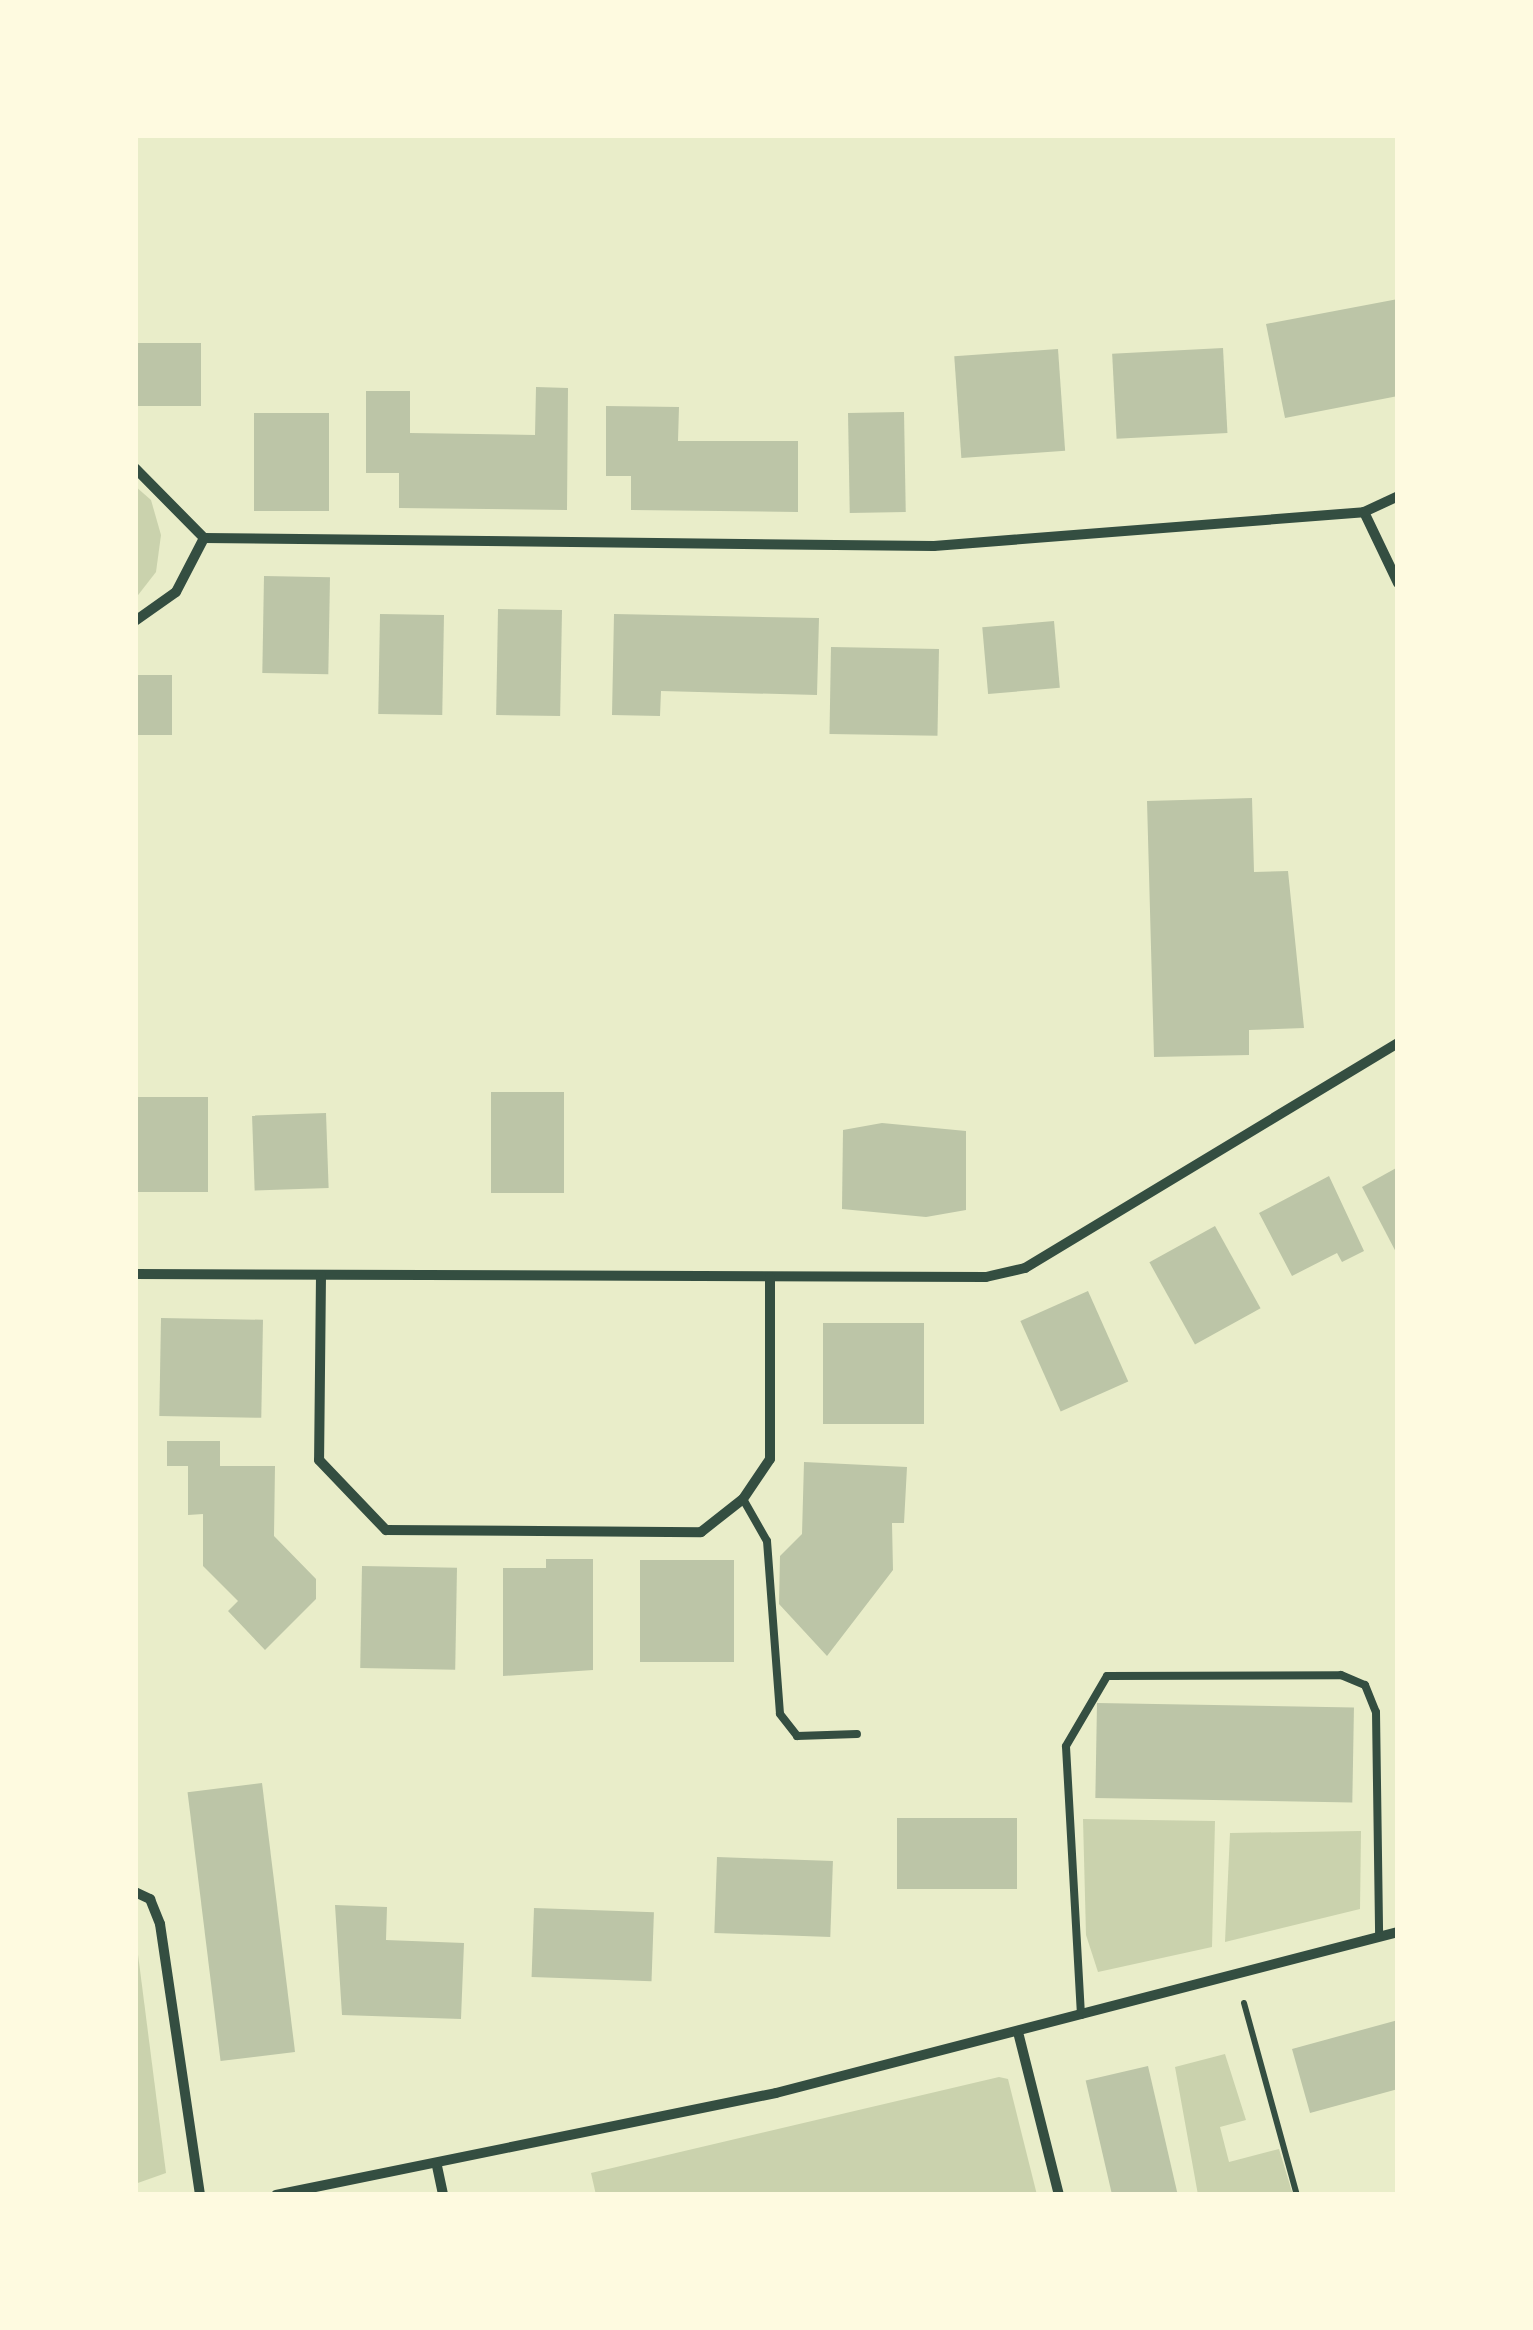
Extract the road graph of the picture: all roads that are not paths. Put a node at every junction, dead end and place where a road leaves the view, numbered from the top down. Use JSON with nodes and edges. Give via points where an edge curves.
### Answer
{"nodes":[{"id":1,"x":135,"y":468,"type":"edge"},
{"id":2,"x":1398,"y":496,"type":"edge"},
{"id":3,"x":1364,"y":512,"type":"junction"},
{"id":4,"x":204,"y":538,"type":"junction"},
{"id":5,"x":1398,"y":583,"type":"edge"},
{"id":6,"x":135,"y":622,"type":"edge"},
{"id":7,"x":1398,"y":1043,"type":"edge"},
{"id":8,"x":135,"y":1274,"type":"edge"},
{"id":9,"x":322,"y":1275,"type":"junction"},
{"id":10,"x":770,"y":1277,"type":"junction"},
{"id":11,"x":743,"y":1499,"type":"junction"},
{"id":12,"x":857,"y":1734,"type":"dead end"},
{"id":13,"x":135,"y":1892,"type":"edge"},
{"id":14,"x":1398,"y":1932,"type":"edge"},
{"id":15,"x":1379,"y":1937,"type":"junction"},
{"id":16,"x":1081,"y":2019,"type":"junction"},
{"id":17,"x":1019,"y":2036,"type":"junction"},
{"id":18,"x":437,"y":2166,"type":"junction"},
{"id":19,"x":200,"y":2195,"type":"edge"},
{"id":20,"x":276,"y":2195,"type":"edge"},
{"id":21,"x":443,"y":2195,"type":"edge"},
{"id":22,"x":1058,"y":2195,"type":"edge"}],
"edges":[{"from":1,"to":4,"type":"street"},
{"from":2,"to":3,"type":"street"},
{"from":3,"to":4,"type":"street","via":[[934,546]]},
{"from":3,"to":5,"type":"street"},
{"from":4,"to":6,"type":"street","via":[[176,592]]},
{"from":7,"to":10,"type":"street","via":[[1025,1268],[986,1277]]},
{"from":8,"to":9,"type":"street"},
{"from":9,"to":10,"type":"street"},
{"from":9,"to":11,"type":"street","via":[[319,1460],[386,1530],[701,1532]]},
{"from":10,"to":11,"type":"street","via":[[770,1459]]},
{"from":11,"to":12,"type":"lane","via":[[767,1541],[780,1714],[797,1736]]},
{"from":13,"to":19,"type":"street","via":[[150,1899],[160,1924]]},
{"from":14,"to":15,"type":"street"},
{"from":15,"to":16,"type":"street"},
{"from":15,"to":16,"type":"lane","via":[[1376,1712],[1365,1685],[1340,1675],[1107,1676],[1066,1746]]},
{"from":16,"to":17,"type":"street"},
{"from":17,"to":18,"type":"street"},
{"from":17,"to":22,"type":"street"},
{"from":18,"to":20,"type":"street"},
{"from":18,"to":21,"type":"street"}]}
